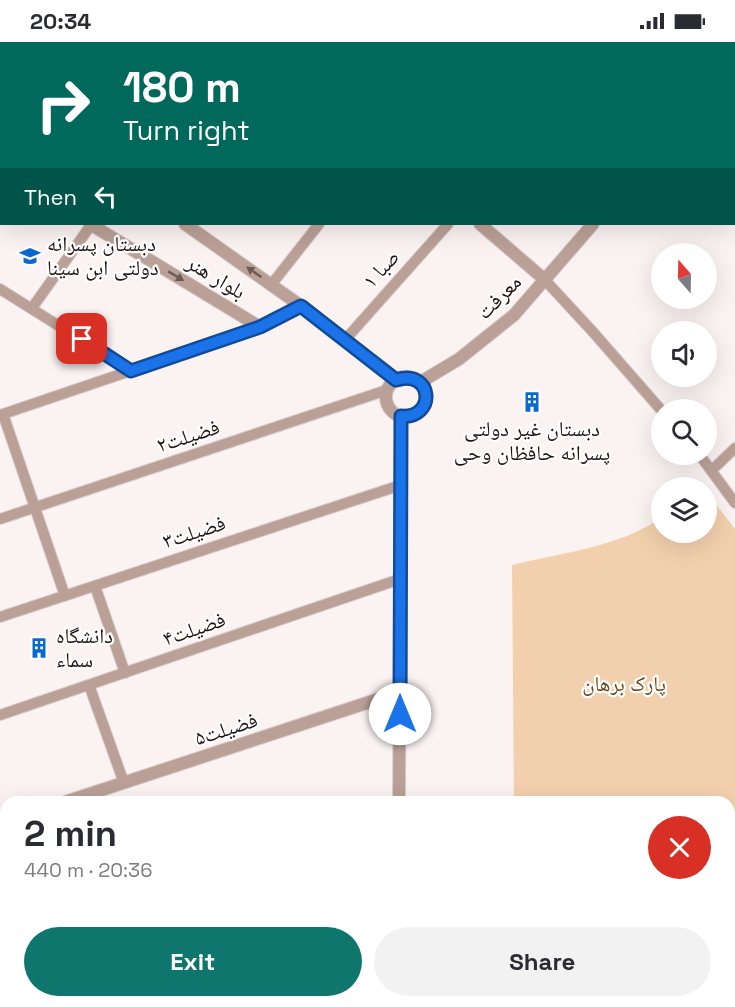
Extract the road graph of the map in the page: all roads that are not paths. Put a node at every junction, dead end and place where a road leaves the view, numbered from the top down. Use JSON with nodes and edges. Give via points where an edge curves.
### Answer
{"nodes":[{"id":1,"x":90,"y":225,"type":"edge"},
{"id":2,"x":93,"y":225,"type":"edge"},
{"id":3,"x":319,"y":225,"type":"edge"},
{"id":4,"x":447,"y":225,"type":"edge"},
{"id":5,"x":481,"y":225,"type":"edge"},
{"id":6,"x":592,"y":225,"type":"edge"},
{"id":7,"x":199,"y":227,"type":"edge"},
{"id":8,"x":544,"y":279,"type":"junction"},
{"id":9,"x":271,"y":285,"type":"junction"},
{"id":10,"x":0,"y":289,"type":"edge"},
{"id":11,"x":301,"y":306,"type":"junction"},
{"id":12,"x":32,"y":308,"type":"junction"},
{"id":13,"x":260,"y":327,"type":"junction"},
{"id":14,"x":344,"y":341,"type":"junction"},
{"id":15,"x":131,"y":371,"type":"junction"},
{"id":16,"x":396,"y":380,"type":"junction"},
{"id":17,"x":419,"y":383,"type":"junction"},
{"id":18,"x":387,"y":390,"type":"junction"},
{"id":19,"x":652,"y":399,"type":"edge"},
{"id":20,"x":2,"y":414,"type":"edge"},
{"id":21,"x":401,"y":416,"type":"junction"},
{"id":22,"x":735,"y":448,"type":"edge"},
{"id":23,"x":708,"y":465,"type":"edge"},
{"id":24,"x":712,"y":470,"type":"junction"},
{"id":25,"x":401,"y":485,"type":"junction"},
{"id":26,"x":735,"y":503,"type":"edge"},
{"id":27,"x":34,"y":508,"type":"junction"},
{"id":28,"x":0,"y":519,"type":"edge"},
{"id":29,"x":400,"y":579,"type":"junction"},
{"id":30,"x":94,"y":586,"type":"junction"},
{"id":31,"x":64,"y":596,"type":"junction"},
{"id":32,"x":0,"y":617,"type":"edge"},
{"id":33,"x":125,"y":673,"type":"junction"},
{"id":34,"x":89,"y":685,"type":"junction"},
{"id":35,"x":400,"y":692,"type":"junction"},
{"id":36,"x":1,"y":712,"type":"edge"},
{"id":37,"x":124,"y":783,"type":"junction"},
{"id":38,"x":102,"y":796,"type":"edge"},
{"id":39,"x":399,"y":796,"type":"edge"}],
"edges":[{"from":1,"to":12,"type":"street"},
{"from":2,"to":13,"type":"street","name":"بلوار هنر","one_way":true},
{"from":3,"to":9,"type":"street"},
{"from":4,"to":14,"type":"street","name":"صبا ۱"},
{"from":5,"to":8,"type":"street"},
{"from":6,"to":8,"type":"street","name":"معرفت"},
{"from":9,"to":7,"type":"street","name":"بلوار هنر","one_way":true},
{"from":8,"to":17,"type":"street","name":"معرفت","via":[[514,315]]},
{"from":8,"to":19,"type":"street"},
{"from":9,"to":11,"type":"street","name":"بلوار هنر"},
{"from":10,"to":12,"type":"street"},
{"from":11,"to":13,"type":"street"},
{"from":11,"to":14,"type":"street","name":"بلوار هنر"},
{"from":12,"to":15,"type":"street"},
{"from":13,"to":15,"type":"street"},
{"from":14,"to":16,"type":"street","name":"بلوار هنر"},
{"from":15,"to":20,"type":"street"},
{"from":16,"to":17,"type":"street","via":[[415,378]]},
{"from":16,"to":18,"type":"street"},
{"from":17,"to":21,"type":"street","via":[[426,394],[424,406],[414,415]]},
{"from":18,"to":21,"type":"street","via":[[387,403]]},
{"from":18,"to":27,"type":"street","name":"فضیلت۲"},
{"from":20,"to":27,"type":"street"},
{"from":21,"to":25,"type":"street"},
{"from":22,"to":24,"type":"street"},
{"from":23,"to":24,"type":"street"},
{"from":24,"to":26,"type":"street"},
{"from":25,"to":29,"type":"street"},
{"from":25,"to":30,"type":"street","name":"فضیلت۳"},
{"from":27,"to":28,"type":"street","name":"فضیلت۲"},
{"from":27,"to":31,"type":"street"},
{"from":29,"to":33,"type":"street","name":"فضیلت۴"},
{"from":29,"to":35,"type":"street"},
{"from":30,"to":31,"type":"street","name":"فضیلت۳"},
{"from":30,"to":33,"type":"street"},
{"from":31,"to":32,"type":"street","name":"فضیلت۳"},
{"from":33,"to":34,"type":"street","name":"فضیلت۴"},
{"from":34,"to":36,"type":"street","name":"فضیلت۴"},
{"from":34,"to":37,"type":"street"},
{"from":35,"to":37,"type":"street","name":"فضیلت۵"},
{"from":35,"to":39,"type":"street"},
{"from":37,"to":38,"type":"street","name":"فضیلت۵"}]}
